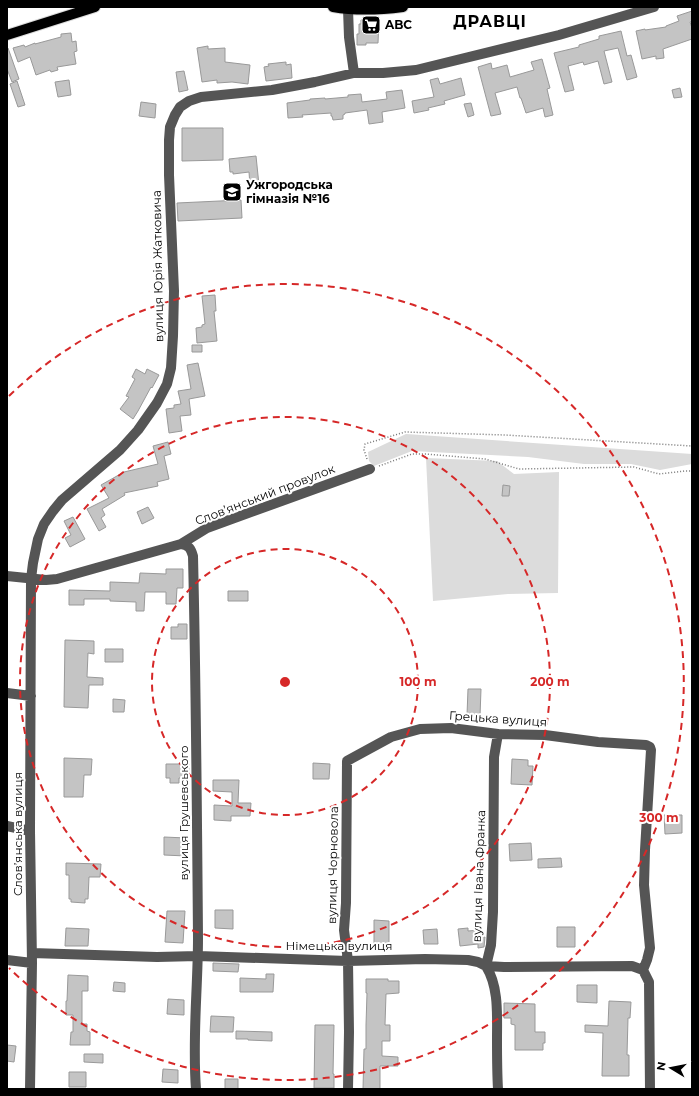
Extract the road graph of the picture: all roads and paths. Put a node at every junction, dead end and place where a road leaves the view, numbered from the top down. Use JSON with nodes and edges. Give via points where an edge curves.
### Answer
{"nodes":[{"id":1,"x":95,"y":7,"type":"edge"},
{"id":2,"x":333,"y":7,"type":"edge"},
{"id":3,"x":403,"y":7,"type":"edge"},
{"id":4,"x":654,"y":7,"type":"edge"},
{"id":5,"x":348,"y":9,"type":"junction"},
{"id":6,"x":7,"y":35,"type":"edge"},
{"id":7,"x":354,"y":73,"type":"junction"},
{"id":8,"x":692,"y":446,"type":"edge"},
{"id":9,"x":370,"y":469,"type":"junction"},
{"id":10,"x":692,"y":471,"type":"edge"},
{"id":11,"x":181,"y":544,"type":"junction"},
{"id":12,"x":7,"y":576,"type":"edge"},
{"id":13,"x":31,"y":579,"type":"junction"},
{"id":14,"x":7,"y":692,"type":"edge"},
{"id":15,"x":31,"y":696,"type":"junction"},
{"id":16,"x":498,"y":734,"type":"junction"},
{"id":17,"x":347,"y":761,"type":"joint"},
{"id":18,"x":7,"y":826,"type":"edge"},
{"id":19,"x":30,"y":831,"type":"junction"},
{"id":20,"x":198,"y":956,"type":"junction"},
{"id":21,"x":32,"y":958,"type":"junction"},
{"id":22,"x":7,"y":960,"type":"edge"},
{"id":23,"x":348,"y":961,"type":"junction"},
{"id":24,"x":486,"y":966,"type":"junction"},
{"id":25,"x":643,"y":970,"type":"junction"},
{"id":26,"x":30,"y":1089,"type":"edge"},
{"id":27,"x":196,"y":1089,"type":"edge"},
{"id":28,"x":348,"y":1089,"type":"edge"},
{"id":29,"x":498,"y":1089,"type":"edge"},
{"id":30,"x":650,"y":1089,"type":"edge"}],
"edges":[{"from":1,"to":6,"type":"main road"},
{"from":2,"to":5,"type":"main road"},
{"from":3,"to":5,"type":"main road","via":[[377,10]]},
{"from":4,"to":7,"type":"street","name":"вулиця Юрія Жатковича","via":[[559,35],[416,70]]},
{"from":5,"to":7,"type":"street"},
{"from":7,"to":13,"type":"street","name":"вулиця Юрія Жатковича","via":[[272,90],[201,97],[180,107],[170,127],[174,336],[167,384],[138,430],[120,450],[62,500],[53,511],[38,539]]},
{"from":8,"to":9,"type":"path","via":[[405,432],[366,444],[364,450]]},
{"from":9,"to":10,"type":"path","via":[[412,454],[426,454],[485,459],[519,469],[634,467],[659,474]]},
{"from":9,"to":11,"type":"street","name":"Словʼянський провулок","via":[[207,528]]},
{"from":11,"to":13,"type":"street","name":"Словʼянський провулок","via":[[57,579]]},
{"from":11,"to":20,"type":"street","name":"вулиця Грушевського","via":[[190,548],[193,556]]},
{"from":12,"to":13,"type":"street","name":"Словʼянський провулок"},
{"from":13,"to":15,"type":"street","name":"Словʼянська вулиця"},
{"from":14,"to":15,"type":"street"},
{"from":15,"to":19,"type":"street","name":"Словʼянська вулиця"},
{"from":16,"to":17,"type":"street","name":"Грецька вулиця","via":[[451,728],[420,729],[390,738]]},
{"from":16,"to":24,"type":"street","name":"вулиця Івана Франка","via":[[494,757],[493,912],[491,945]]},
{"from":16,"to":25,"type":"street","name":"Грецька вулиця","via":[[545,735],[650,747],[644,857],[650,948]]},
{"from":17,"to":23,"type":"street","name":"вулиця Чорновола","via":[[344,930]]},
{"from":18,"to":19,"type":"street"},
{"from":19,"to":21,"type":"street","name":"Словʼянська вулиця"},
{"from":20,"to":21,"type":"street","name":"Німецька вулиця"},
{"from":20,"to":23,"type":"street","name":"Німецька вулиця"},
{"from":20,"to":27,"type":"street","name":"вулиця Грушевського","via":[[194,1070]]},
{"from":21,"to":22,"type":"street","name":"Німецька вулиця"},
{"from":21,"to":26,"type":"street","name":"Словʼянська вулиця"},
{"from":23,"to":24,"type":"street","name":"Німецька вулиця","via":[[468,960]]},
{"from":23,"to":28,"type":"street","name":"вулиця Чорновола"},
{"from":24,"to":25,"type":"street","name":"Німецька вулиця","via":[[632,966]]},
{"from":24,"to":29,"type":"street","via":[[491,975],[497,1010]]},
{"from":25,"to":30,"type":"street","via":[[648,982]]}]}
